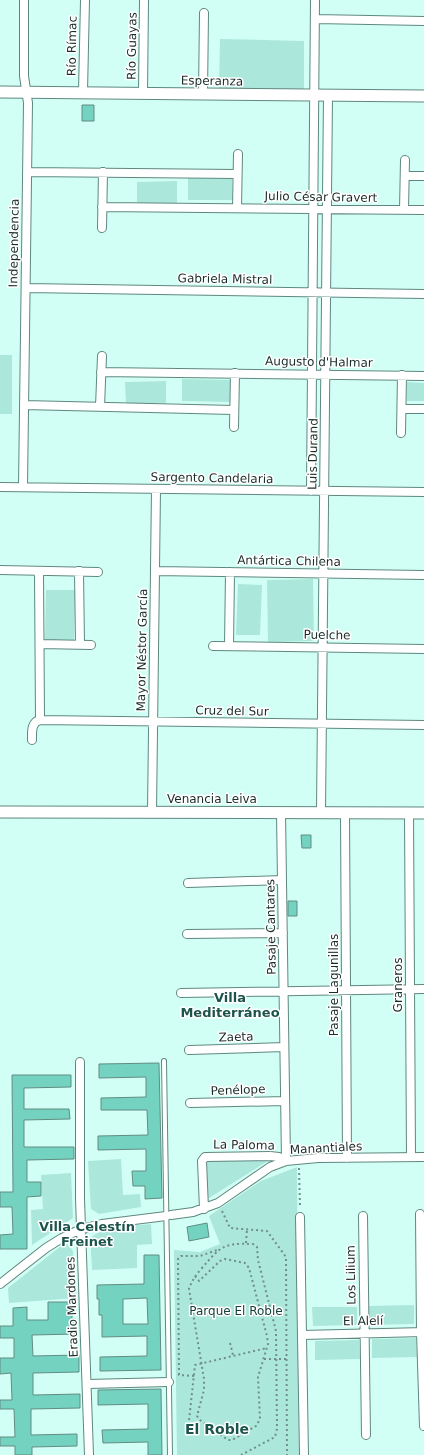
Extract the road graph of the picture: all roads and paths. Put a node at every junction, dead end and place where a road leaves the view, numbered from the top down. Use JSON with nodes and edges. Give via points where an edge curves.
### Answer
{"nodes":[{"id":1,"x":24,"y":0,"type":"edge"},
{"id":2,"x":85,"y":0,"type":"edge"},
{"id":3,"x":144,"y":0,"type":"edge"},
{"id":4,"x":315,"y":0,"type":"edge"},
{"id":5,"x":204,"y":13,"type":"dead end"},
{"id":6,"x":315,"y":20,"type":"junction"},
{"id":7,"x":424,"y":21,"type":"edge"},
{"id":8,"x":0,"y":92,"type":"edge"},
{"id":9,"x":26,"y":92,"type":"junction"},
{"id":10,"x":83,"y":92,"type":"junction"},
{"id":11,"x":143,"y":93,"type":"junction"},
{"id":12,"x":202,"y":94,"type":"junction"},
{"id":13,"x":314,"y":95,"type":"junction"},
{"id":14,"x":328,"y":95,"type":"junction"},
{"id":15,"x":424,"y":96,"type":"edge"},
{"id":16,"x":238,"y":154,"type":"dead end"},
{"id":17,"x":405,"y":160,"type":"dead end"},
{"id":18,"x":27,"y":172,"type":"junction"},
{"id":19,"x":103,"y":172,"type":"junction"},
{"id":20,"x":237,"y":174,"type":"junction"},
{"id":21,"x":405,"y":176,"type":"junction"},
{"id":22,"x":424,"y":176,"type":"edge"},
{"id":23,"x":102,"y":207,"type":"junction"},
{"id":24,"x":237,"y":208,"type":"junction"},
{"id":25,"x":313,"y":209,"type":"junction"},
{"id":26,"x":327,"y":209,"type":"junction"},
{"id":27,"x":404,"y":210,"type":"junction"},
{"id":28,"x":424,"y":210,"type":"edge"},
{"id":29,"x":102,"y":228,"type":"dead end"},
{"id":30,"x":26,"y":288,"type":"junction"},
{"id":31,"x":312,"y":292,"type":"junction"},
{"id":32,"x":326,"y":292,"type":"junction"},
{"id":33,"x":424,"y":294,"type":"edge"},
{"id":34,"x":102,"y":356,"type":"dead end"},
{"id":35,"x":101,"y":372,"type":"junction"},
{"id":36,"x":235,"y":373,"type":"junction"},
{"id":37,"x":312,"y":374,"type":"junction"},
{"id":38,"x":326,"y":374,"type":"junction"},
{"id":39,"x":402,"y":375,"type":"junction"},
{"id":40,"x":424,"y":376,"type":"edge"},
{"id":41,"x":24,"y":405,"type":"junction"},
{"id":42,"x":100,"y":407,"type":"junction"},
{"id":43,"x":402,"y":409,"type":"junction"},
{"id":44,"x":424,"y":409,"type":"edge"},
{"id":45,"x":234,"y":410,"type":"junction"},
{"id":46,"x":234,"y":427,"type":"dead end"},
{"id":47,"x":401,"y":433,"type":"dead end"},
{"id":48,"x":0,"y":487,"type":"edge"},
{"id":49,"x":23,"y":487,"type":"junction"},
{"id":50,"x":156,"y":489,"type":"junction"},
{"id":51,"x":311,"y":491,"type":"junction"},
{"id":52,"x":324,"y":491,"type":"junction"},
{"id":53,"x":424,"y":492,"type":"edge"},
{"id":54,"x":0,"y":570,"type":"edge"},
{"id":55,"x":39,"y":571,"type":"junction"},
{"id":56,"x":79,"y":571,"type":"junction"},
{"id":57,"x":155,"y":571,"type":"junction"},
{"id":58,"x":98,"y":572,"type":"dead end"},
{"id":59,"x":230,"y":572,"type":"junction"},
{"id":60,"x":324,"y":573,"type":"junction"},
{"id":61,"x":424,"y":575,"type":"edge"},
{"id":62,"x":40,"y":644,"type":"junction"},
{"id":63,"x":80,"y":645,"type":"junction"},
{"id":64,"x":91,"y":645,"type":"dead end"},
{"id":65,"x":213,"y":646,"type":"dead end"},
{"id":66,"x":229,"y":646,"type":"junction"},
{"id":67,"x":322,"y":647,"type":"junction"},
{"id":68,"x":424,"y":649,"type":"edge"},
{"id":69,"x":40,"y":720,"type":"junction"},
{"id":70,"x":153,"y":721,"type":"junction"},
{"id":71,"x":322,"y":724,"type":"junction"},
{"id":72,"x":424,"y":725,"type":"edge"},
{"id":73,"x":32,"y":740,"type":"dead end"},
{"id":74,"x":0,"y":812,"type":"edge"},
{"id":75,"x":152,"y":812,"type":"junction"},
{"id":76,"x":281,"y":812,"type":"junction"},
{"id":77,"x":320,"y":812,"type":"junction"},
{"id":78,"x":345,"y":812,"type":"junction"},
{"id":79,"x":408,"y":813,"type":"junction"},
{"id":80,"x":424,"y":813,"type":"edge"},
{"id":81,"x":282,"y":880,"type":"junction"},
{"id":82,"x":188,"y":883,"type":"dead end"},
{"id":83,"x":283,"y":933,"type":"junction"},
{"id":84,"x":187,"y":934,"type":"dead end"},
{"id":85,"x":346,"y":990,"type":"junction"},
{"id":86,"x":410,"y":990,"type":"junction"},
{"id":87,"x":424,"y":990,"type":"edge"},
{"id":88,"x":284,"y":991,"type":"junction"},
{"id":89,"x":181,"y":993,"type":"dead end"},
{"id":90,"x":284,"y":1047,"type":"junction"},
{"id":91,"x":189,"y":1050,"type":"dead end"},
{"id":92,"x":164,"y":1061,"type":"dead end"},
{"id":93,"x":80,"y":1062,"type":"dead end"},
{"id":94,"x":285,"y":1101,"type":"junction"},
{"id":95,"x":190,"y":1103,"type":"dead end"},
{"id":96,"x":410,"y":1157,"type":"junction"},
{"id":97,"x":424,"y":1157,"type":"edge"},
{"id":98,"x":347,"y":1158,"type":"junction"},
{"id":99,"x":299,"y":1159,"type":"junction"},
{"id":100,"x":286,"y":1161,"type":"junction"},
{"id":101,"x":218,"y":1203,"type":"junction"},
{"id":102,"x":204,"y":1208,"type":"junction"},
{"id":103,"x":420,"y":1214,"type":"dead end"},
{"id":104,"x":169,"y":1215,"type":"junction"},
{"id":105,"x":363,"y":1216,"type":"dead end"},
{"id":106,"x":300,"y":1217,"type":"joint"},
{"id":107,"x":81,"y":1229,"type":"junction"},
{"id":108,"x":247,"y":1229,"type":"junction"},
{"id":109,"x":246,"y":1244,"type":"junction"},
{"id":110,"x":218,"y":1249,"type":"junction"},
{"id":111,"x":195,"y":1276,"type":"junction"},
{"id":112,"x":0,"y":1284,"type":"edge"},
{"id":113,"x":422,"y":1332,"type":"edge"},
{"id":114,"x":364,"y":1333,"type":"junction"},
{"id":115,"x":302,"y":1335,"type":"junction"},
{"id":116,"x":230,"y":1343,"type":"dead end"},
{"id":117,"x":267,"y":1348,"type":"junction"},
{"id":118,"x":233,"y":1355,"type":"junction"},
{"id":119,"x":264,"y":1358,"type":"junction"},
{"id":120,"x":276,"y":1359,"type":"junction"},
{"id":121,"x":287,"y":1359,"type":"junction"},
{"id":122,"x":202,"y":1363,"type":"junction"},
{"id":123,"x":194,"y":1376,"type":"junction"},
{"id":124,"x":169,"y":1382,"type":"junction"},
{"id":125,"x":88,"y":1384,"type":"junction"},
{"id":126,"x":424,"y":1426,"type":"edge"},
{"id":127,"x":188,"y":1430,"type":"dead end"},
{"id":128,"x":366,"y":1435,"type":"dead end"},
{"id":129,"x":89,"y":1455,"type":"edge"},
{"id":130,"x":170,"y":1455,"type":"edge"},
{"id":131,"x":240,"y":1455,"type":"edge"},
{"id":132,"x":287,"y":1455,"type":"edge"},
{"id":133,"x":304,"y":1455,"type":"edge"}],
"edges":[{"from":1,"to":9,"type":"street","name":"Independencia"},
{"from":2,"to":10,"type":"street","name":"Río Rímac"},
{"from":3,"to":11,"type":"street","name":"Río Guayas"},
{"from":4,"to":6,"type":"street","name":"Luis Durand"},
{"from":5,"to":12,"type":"street"},
{"from":6,"to":7,"type":"street"},
{"from":6,"to":13,"type":"street","name":"Luis Durand"},
{"from":8,"to":9,"type":"street","name":"Esperanza"},
{"from":9,"to":10,"type":"street","name":"Esperanza"},
{"from":9,"to":18,"type":"street","name":"Independencia"},
{"from":10,"to":11,"type":"street","name":"Esperanza"},
{"from":11,"to":12,"type":"street","name":"Esperanza"},
{"from":12,"to":13,"type":"street","name":"Esperanza"},
{"from":13,"to":14,"type":"street","name":"Esperanza"},
{"from":13,"to":25,"type":"street","name":"Luis Durand"},
{"from":14,"to":15,"type":"street","name":"Esperanza"},
{"from":14,"to":26,"type":"street","name":"Luis Durand"},
{"from":16,"to":20,"type":"street"},
{"from":17,"to":21,"type":"street"},
{"from":18,"to":19,"type":"street"},
{"from":18,"to":30,"type":"street","name":"Independencia"},
{"from":19,"to":20,"type":"street"},
{"from":19,"to":23,"type":"street"},
{"from":20,"to":24,"type":"street"},
{"from":21,"to":22,"type":"street"},
{"from":21,"to":27,"type":"street"},
{"from":23,"to":24,"type":"street","name":"Julio César Gravert"},
{"from":23,"to":29,"type":"street"},
{"from":24,"to":25,"type":"street","name":"Julio César Gravert"},
{"from":25,"to":26,"type":"street","name":"Julio César Gravert"},
{"from":25,"to":31,"type":"street","name":"Luis Durand"},
{"from":26,"to":27,"type":"street","name":"Julio César Gravert"},
{"from":26,"to":32,"type":"street","name":"Luis Durand"},
{"from":27,"to":28,"type":"street","name":"Julio César Gravert"},
{"from":30,"to":31,"type":"street","name":"Gabriela Mistral"},
{"from":30,"to":41,"type":"street","name":"Independencia"},
{"from":31,"to":32,"type":"street","name":"Gabriela Mistral"},
{"from":31,"to":37,"type":"street","name":"Luis Durand"},
{"from":32,"to":33,"type":"street","name":"Gabriela Mistral"},
{"from":32,"to":38,"type":"street","name":"Luis Durand"},
{"from":34,"to":35,"type":"street"},
{"from":35,"to":36,"type":"street","name":"Augusto d'Halmar"},
{"from":35,"to":42,"type":"street"},
{"from":36,"to":37,"type":"street","name":"Augusto d'Halmar"},
{"from":36,"to":45,"type":"street"},
{"from":37,"to":38,"type":"street","name":"Augusto d'Halmar"},
{"from":37,"to":51,"type":"street","name":"Luis Durand"},
{"from":38,"to":39,"type":"street","name":"Augusto d'Halmar"},
{"from":38,"to":52,"type":"street","name":"Luis Durand"},
{"from":39,"to":40,"type":"street","name":"Augusto d'Halmar"},
{"from":39,"to":43,"type":"street"},
{"from":41,"to":42,"type":"street"},
{"from":41,"to":49,"type":"street","name":"Independencia"},
{"from":42,"to":45,"type":"street"},
{"from":43,"to":44,"type":"street"},
{"from":43,"to":47,"type":"street"},
{"from":45,"to":46,"type":"street"},
{"from":48,"to":49,"type":"street","name":"Sargento Candelaria"},
{"from":49,"to":50,"type":"street","name":"Sargento Candelaria"},
{"from":50,"to":51,"type":"street","name":"Sargento Candelaria"},
{"from":50,"to":57,"type":"street","name":"Mayor Néstor García"},
{"from":51,"to":52,"type":"street","name":"Sargento Candelaria"},
{"from":52,"to":53,"type":"street","name":"Sargento Candelaria"},
{"from":52,"to":60,"type":"street","name":"Luis Durand"},
{"from":54,"to":55,"type":"street"},
{"from":55,"to":56,"type":"street"},
{"from":55,"to":62,"type":"street"},
{"from":56,"to":58,"type":"street"},
{"from":56,"to":63,"type":"street"},
{"from":57,"to":59,"type":"street","name":"Antártica Chilena"},
{"from":57,"to":70,"type":"street","name":"Mayor Néstor García"},
{"from":59,"to":60,"type":"street","name":"Antártica Chilena"},
{"from":59,"to":66,"type":"street"},
{"from":60,"to":61,"type":"street","name":"Antártica Chilena"},
{"from":60,"to":67,"type":"street","name":"Luis Durand"},
{"from":62,"to":63,"type":"street"},
{"from":62,"to":69,"type":"street"},
{"from":63,"to":64,"type":"street"},
{"from":65,"to":66,"type":"street","name":"Puelche"},
{"from":66,"to":67,"type":"street","name":"Puelche"},
{"from":67,"to":68,"type":"street","name":"Puelche"},
{"from":67,"to":71,"type":"street","name":"Luis Durand"},
{"from":69,"to":70,"type":"street","name":"Cruz del Sur"},
{"from":69,"to":73,"type":"street","via":[[34,723]]},
{"from":70,"to":71,"type":"street","name":"Cruz del Sur"},
{"from":70,"to":75,"type":"street","name":"Mayor Néstor García"},
{"from":71,"to":72,"type":"street","name":"Cruz del Sur"},
{"from":71,"to":77,"type":"street","name":"Luis Durand"},
{"from":74,"to":75,"type":"street","name":"Venancia Leiva"},
{"from":75,"to":76,"type":"street","name":"Venancia Leiva"},
{"from":76,"to":77,"type":"street","name":"Venancia Leiva"},
{"from":76,"to":81,"type":"street","name":"Pasaje Cantares"},
{"from":77,"to":78,"type":"street","name":"Venancia Leiva"},
{"from":78,"to":79,"type":"street","name":"Venancia Leiva"},
{"from":78,"to":85,"type":"street","name":"Pasaje Lagunillas"},
{"from":79,"to":80,"type":"street","name":"Venancia Leiva"},
{"from":79,"to":86,"type":"street","name":"Graneros"},
{"from":81,"to":82,"type":"street"},
{"from":81,"to":83,"type":"street","name":"Pasaje Cantares"},
{"from":83,"to":84,"type":"street"},
{"from":83,"to":88,"type":"street","name":"Pasaje Cantares"},
{"from":85,"to":86,"type":"street"},
{"from":85,"to":88,"type":"street"},
{"from":85,"to":98,"type":"street","name":"Pasaje Lagunillas"},
{"from":86,"to":87,"type":"street"},
{"from":86,"to":96,"type":"street","name":"Graneros"},
{"from":88,"to":89,"type":"street"},
{"from":88,"to":90,"type":"street","name":"Pasaje Cantares"},
{"from":90,"to":91,"type":"street","name":"Zaeta"},
{"from":90,"to":94,"type":"street","name":"Pasaje Cantares"},
{"from":92,"to":104,"type":"lane"},
{"from":93,"to":107,"type":"street","name":"Eradio Mardones"},
{"from":94,"to":95,"type":"street","name":"Penélope"},
{"from":94,"to":100,"type":"street","name":"Pasaje Cantares"},
{"from":96,"to":97,"type":"street","name":"Manantiales"},
{"from":96,"to":98,"type":"street","name":"Manantiales"},
{"from":98,"to":99,"type":"street","name":"Manantiales"},
{"from":99,"to":100,"type":"street","name":"Manantiales"},
{"from":99,"to":106,"type":"path"},
{"from":100,"to":101,"type":"street","name":"Manantiales","via":[[266,1170]]},
{"from":100,"to":102,"type":"street","name":"La Paloma","via":[[275,1156],[204,1157]]},
{"from":101,"to":102,"type":"street","name":"Manantiales"},
{"from":101,"to":108,"type":"path","via":[[230,1228]]},
{"from":102,"to":104,"type":"street","name":"Manantiales"},
{"from":103,"to":113,"type":"street"},
{"from":104,"to":107,"type":"street","name":"Manantiales"},
{"from":104,"to":124,"type":"lane"},
{"from":105,"to":114,"type":"street","name":"Los Lilium"},
{"from":106,"to":115,"type":"street"},
{"from":107,"to":112,"type":"street","name":"Manantiales","via":[[46,1248]]},
{"from":107,"to":125,"type":"street","name":"Eradio Mardones"},
{"from":108,"to":109,"type":"path"},
{"from":108,"to":121,"type":"path","via":[[267,1231],[286,1257]]},
{"from":109,"to":110,"type":"path","via":[[232,1244]]},
{"from":109,"to":120,"type":"path","via":[[257,1247],[276,1331]]},
{"from":110,"to":111,"type":"path"},
{"from":110,"to":123,"type":"path","via":[[200,1256],[181,1256],[178,1259],[178,1375]]},
{"from":111,"to":117,"type":"path","via":[[199,1281],[225,1259],[245,1263],[249,1268],[267,1336]]},
{"from":111,"to":122,"type":"path","via":[[190,1289]]},
{"from":113,"to":114,"type":"street","name":"El Alelí"},
{"from":113,"to":126,"type":"street"},
{"from":114,"to":115,"type":"street","name":"El Alelí"},
{"from":114,"to":128,"type":"street","name":"Los Lilium"},
{"from":115,"to":133,"type":"street"},
{"from":116,"to":118,"type":"path"},
{"from":117,"to":118,"type":"path"},
{"from":117,"to":119,"type":"path"},
{"from":118,"to":122,"type":"path"},
{"from":119,"to":120,"type":"path"},
{"from":119,"to":122,"type":"path","via":[[258,1377],[260,1419],[256,1426],[232,1440],[228,1440],[197,1416],[204,1390]]},
{"from":120,"to":121,"type":"path"},
{"from":120,"to":131,"type":"path","via":[[275,1437]]},
{"from":121,"to":132,"type":"path"},
{"from":122,"to":123,"type":"path","via":[[195,1365]]},
{"from":123,"to":127,"type":"path"},
{"from":124,"to":125,"type":"street"},
{"from":124,"to":130,"type":"lane"},
{"from":125,"to":129,"type":"street","name":"Eradio Mardones"}]}
